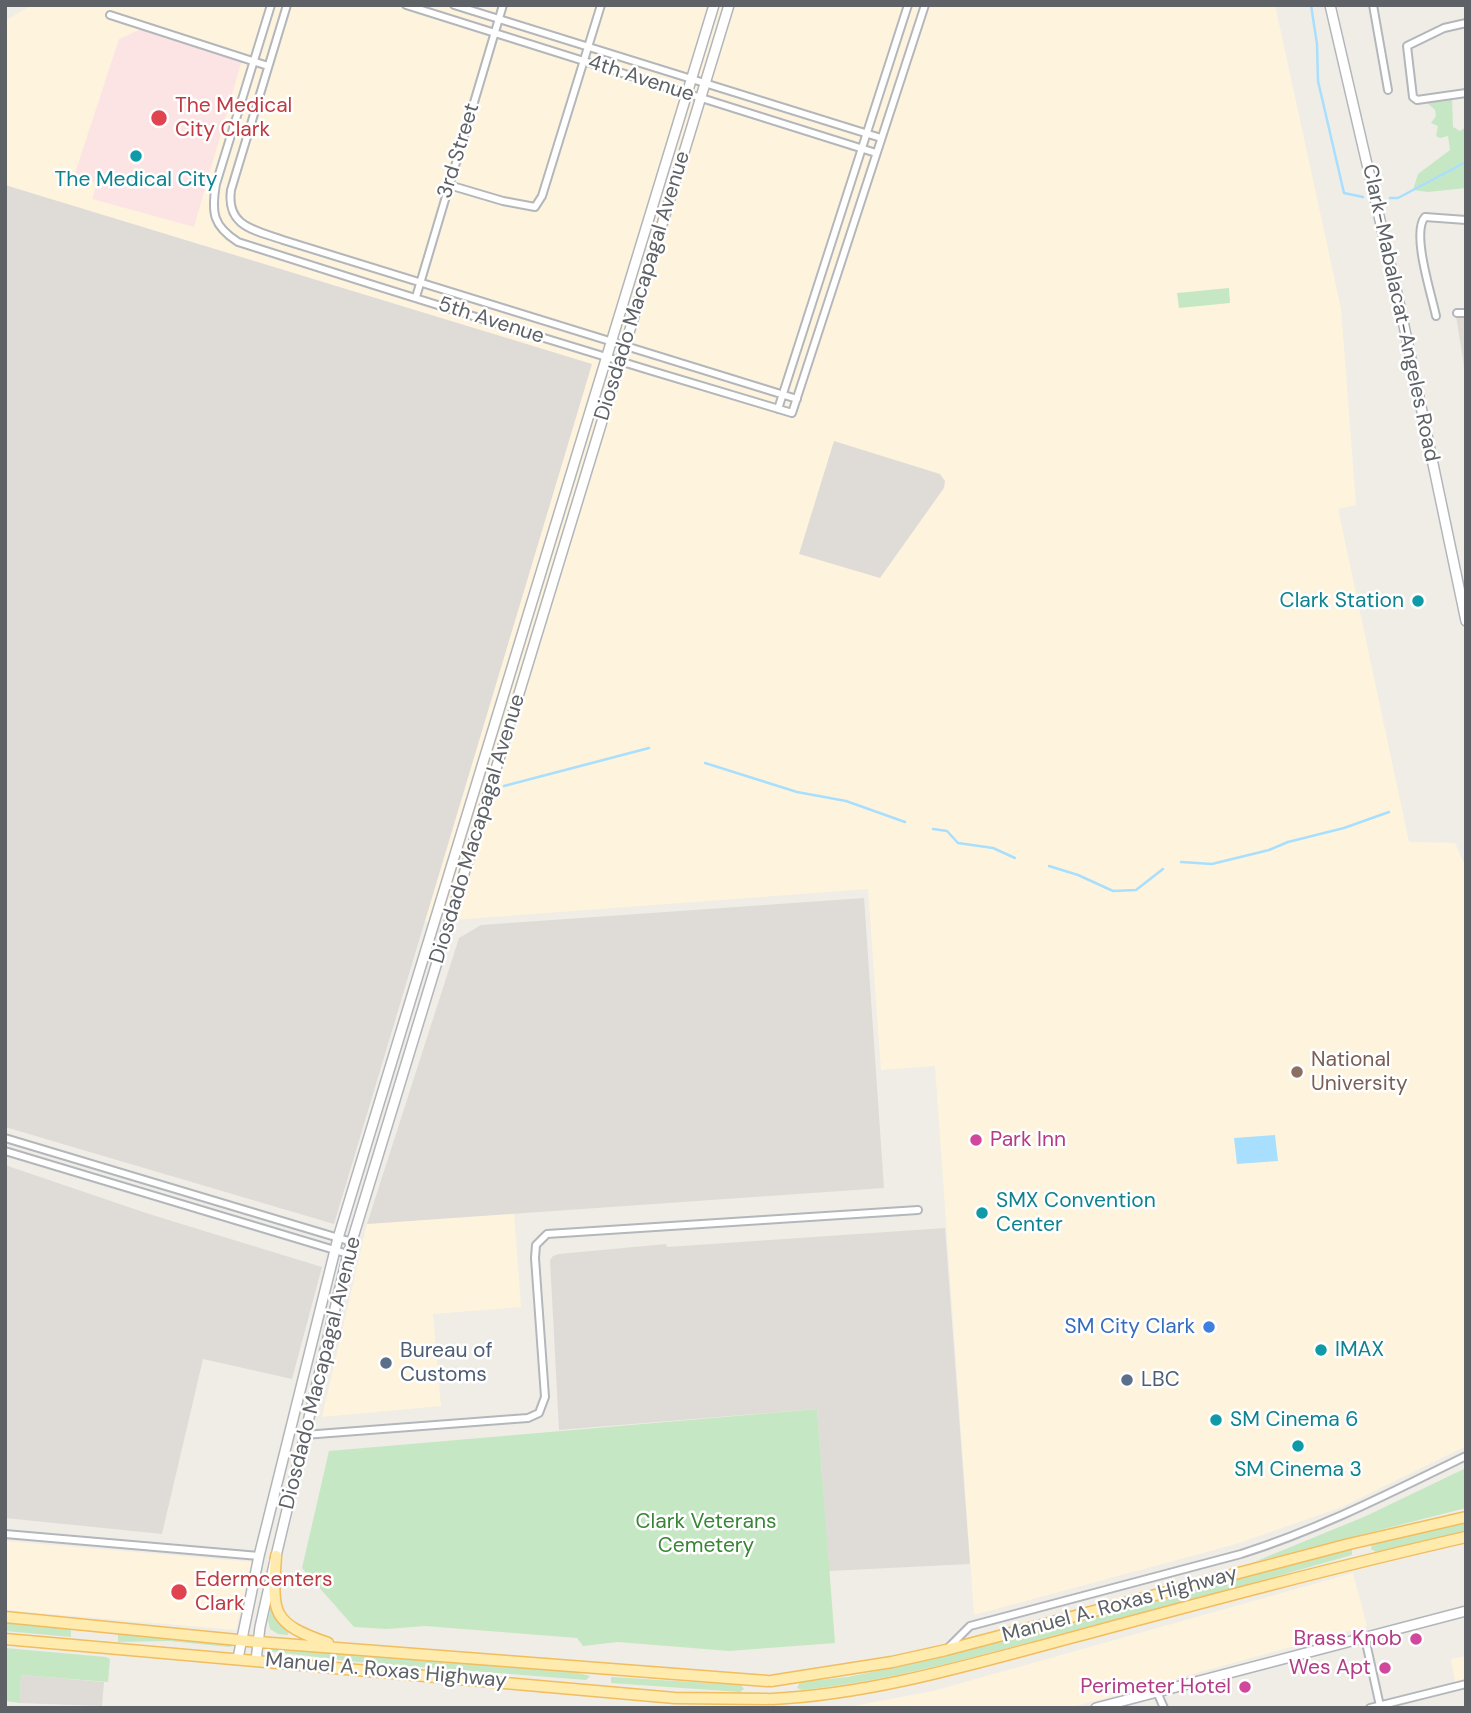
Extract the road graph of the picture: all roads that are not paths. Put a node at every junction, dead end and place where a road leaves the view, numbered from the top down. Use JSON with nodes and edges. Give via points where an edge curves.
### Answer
{"nodes":[{"id":1,"x":271,"y":5,"type":"edge"},
{"id":2,"x":287,"y":5,"type":"edge"},
{"id":3,"x":406,"y":5,"type":"edge"},
{"id":4,"x":454,"y":5,"type":"edge"},
{"id":5,"x":503,"y":5,"type":"edge"},
{"id":6,"x":601,"y":5,"type":"edge"},
{"id":7,"x":714,"y":5,"type":"edge"},
{"id":8,"x":729,"y":5,"type":"edge"},
{"id":9,"x":908,"y":5,"type":"edge"},
{"id":10,"x":925,"y":5,"type":"edge"},
{"id":11,"x":1330,"y":5,"type":"edge"},
{"id":12,"x":1373,"y":5,"type":"edge"},
{"id":13,"x":110,"y":15,"type":"dead end"},
{"id":14,"x":499,"y":18,"type":"junction"},
{"id":15,"x":1466,"y":23,"type":"edge"},
{"id":16,"x":495,"y":33,"type":"junction"},
{"id":17,"x":588,"y":47,"type":"junction"},
{"id":18,"x":584,"y":61,"type":"junction"},
{"id":19,"x":254,"y":62,"type":"junction"},
{"id":20,"x":268,"y":66,"type":"junction"},
{"id":21,"x":691,"y":80,"type":"junction"},
{"id":22,"x":705,"y":84,"type":"junction"},
{"id":23,"x":1388,"y":90,"type":"dead end"},
{"id":24,"x":1466,"y":93,"type":"edge"},
{"id":25,"x":687,"y":94,"type":"junction"},
{"id":26,"x":701,"y":98,"type":"junction"},
{"id":27,"x":234,"y":125,"type":"junction"},
{"id":28,"x":249,"y":129,"type":"junction"},
{"id":29,"x":866,"y":134,"type":"junction"},
{"id":30,"x":881,"y":138,"type":"junction"},
{"id":31,"x":861,"y":148,"type":"junction"},
{"id":32,"x":876,"y":153,"type":"junction"},
{"id":33,"x":449,"y":186,"type":"junction"},
{"id":34,"x":1466,"y":220,"type":"edge"},
{"id":35,"x":420,"y":283,"type":"junction"},
{"id":36,"x":416,"y":297,"type":"junction"},
{"id":37,"x":1457,"y":313,"type":"dead end"},
{"id":38,"x":1466,"y":313,"type":"edge"},
{"id":39,"x":1436,"y":316,"type":"dead end"},
{"id":40,"x":612,"y":342,"type":"junction"},
{"id":41,"x":625,"y":346,"type":"junction"},
{"id":42,"x":607,"y":358,"type":"junction"},
{"id":43,"x":620,"y":362,"type":"junction"},
{"id":44,"x":782,"y":395,"type":"junction"},
{"id":45,"x":797,"y":399,"type":"junction"},
{"id":46,"x":778,"y":409,"type":"junction"},
{"id":47,"x":1466,"y":621,"type":"edge"},
{"id":48,"x":524,"y":629,"type":"junction"},
{"id":49,"x":538,"y":633,"type":"junction"},
{"id":50,"x":5,"y":1138,"type":"edge"},
{"id":51,"x":5,"y":1151,"type":"edge"},
{"id":52,"x":918,"y":1210,"type":"dead end"},
{"id":53,"x":338,"y":1238,"type":"junction"},
{"id":54,"x":352,"y":1242,"type":"junction"},
{"id":55,"x":335,"y":1250,"type":"junction"},
{"id":56,"x":348,"y":1254,"type":"junction"},
{"id":57,"x":304,"y":1435,"type":"junction"},
{"id":58,"x":1466,"y":1456,"type":"edge"},
{"id":59,"x":1466,"y":1517,"type":"edge"},
{"id":60,"x":5,"y":1534,"type":"edge"},
{"id":61,"x":1466,"y":1536,"type":"edge"},
{"id":62,"x":1349,"y":1544,"type":"junction"},
{"id":63,"x":260,"y":1556,"type":"junction"},
{"id":64,"x":276,"y":1556,"type":"junction"},
{"id":65,"x":1153,"y":1577,"type":"junction"},
{"id":66,"x":1268,"y":1585,"type":"junction"},
{"id":67,"x":1158,"y":1595,"type":"junction"},
{"id":68,"x":1466,"y":1611,"type":"edge"},
{"id":69,"x":5,"y":1617,"type":"edge"},
{"id":70,"x":1365,"y":1637,"type":"junction"},
{"id":71,"x":5,"y":1639,"type":"edge"},
{"id":72,"x":241,"y":1640,"type":"junction"},
{"id":73,"x":258,"y":1642,"type":"junction"},
{"id":74,"x":342,"y":1647,"type":"junction"},
{"id":75,"x":946,"y":1650,"type":"junction"},
{"id":76,"x":238,"y":1658,"type":"junction"},
{"id":77,"x":256,"y":1660,"type":"junction"},
{"id":78,"x":793,"y":1678,"type":"junction"},
{"id":79,"x":754,"y":1681,"type":"junction"},
{"id":80,"x":1466,"y":1684,"type":"edge"},
{"id":81,"x":1157,"y":1692,"type":"junction"},
{"id":82,"x":794,"y":1697,"type":"junction"},
{"id":83,"x":755,"y":1700,"type":"junction"},
{"id":84,"x":1380,"y":1706,"type":"edge"},
{"id":85,"x":1096,"y":1708,"type":"edge"},
{"id":86,"x":1164,"y":1708,"type":"edge"},
{"id":87,"x":1370,"y":1708,"type":"edge"}],
"edges":[{"from":1,"to":19,"type":"street"},
{"from":2,"to":20,"type":"street"},
{"from":3,"to":16,"type":"street","name":"4th Avenue"},
{"from":4,"to":14,"type":"street","name":"4th Avenue"},
{"from":5,"to":14,"type":"street","name":"3rd Street"},
{"from":6,"to":17,"type":"street"},
{"from":7,"to":21,"type":"main road","name":"Diosdado Macapagal Avenue"},
{"from":8,"to":22,"type":"main road","name":"Diosdado Macapagal Avenue"},
{"from":9,"to":29,"type":"street"},
{"from":10,"to":30,"type":"street"},
{"from":11,"to":47,"type":"main road","name":"Clark-Mabalacat-Angeles Road"},
{"from":12,"to":23,"type":"street"},
{"from":13,"to":19,"type":"street"},
{"from":14,"to":16,"type":"street","name":"3rd Street"},
{"from":14,"to":17,"type":"street","name":"4th Avenue"},
{"from":15,"to":24,"type":"street","via":[[1407,46],[1413,97]]},
{"from":16,"to":18,"type":"street","name":"4th Avenue"},
{"from":16,"to":33,"type":"street","name":"3rd Street"},
{"from":17,"to":18,"type":"street"},
{"from":17,"to":21,"type":"street","name":"4th Avenue"},
{"from":18,"to":25,"type":"street","name":"4th Avenue"},
{"from":18,"to":33,"type":"street","via":[[535,207]]},
{"from":19,"to":20,"type":"street"},
{"from":19,"to":27,"type":"street"},
{"from":20,"to":28,"type":"street"},
{"from":21,"to":22,"type":"street","name":"4th Avenue"},
{"from":21,"to":25,"type":"main road","name":"Diosdado Macapagal Avenue"},
{"from":22,"to":26,"type":"main road","name":"Diosdado Macapagal Avenue"},
{"from":22,"to":29,"type":"street","name":"4th Avenue"},
{"from":25,"to":26,"type":"street","name":"4th Avenue"},
{"from":25,"to":40,"type":"main road","name":"Diosdado Macapagal Avenue"},
{"from":26,"to":31,"type":"street","name":"4th Avenue"},
{"from":26,"to":41,"type":"main road","name":"Diosdado Macapagal Avenue"},
{"from":27,"to":28,"type":"street"},
{"from":27,"to":36,"type":"street","name":"5th Avenue","via":[[213,201],[215,220],[224,233],[238,242]]},
{"from":28,"to":35,"type":"street","name":"5th Avenue","via":[[229,201],[237,219],[283,240]]},
{"from":29,"to":30,"type":"street","name":"4th Avenue"},
{"from":29,"to":31,"type":"street"},
{"from":30,"to":32,"type":"street"},
{"from":31,"to":32,"type":"street","name":"4th Avenue"},
{"from":31,"to":44,"type":"street"},
{"from":32,"to":45,"type":"street"},
{"from":33,"to":35,"type":"street","name":"3rd Street"},
{"from":34,"to":39,"type":"street","via":[[1425,217],[1420,226]]},
{"from":35,"to":36,"type":"street","name":"3rd Street"},
{"from":35,"to":40,"type":"street","name":"5th Avenue"},
{"from":36,"to":42,"type":"street","name":"5th Avenue"},
{"from":37,"to":38,"type":"street"},
{"from":40,"to":41,"type":"street","name":"5th Avenue"},
{"from":40,"to":42,"type":"main road","name":"Diosdado Macapagal Avenue"},
{"from":41,"to":43,"type":"main road","name":"Diosdado Macapagal Avenue"},
{"from":41,"to":44,"type":"street","name":"5th Avenue"},
{"from":42,"to":43,"type":"street","name":"5th Avenue"},
{"from":42,"to":48,"type":"main road","name":"Diosdado Macapagal Avenue"},
{"from":43,"to":46,"type":"street","name":"5th Avenue"},
{"from":43,"to":49,"type":"main road","name":"Diosdado Macapagal Avenue"},
{"from":44,"to":45,"type":"street","name":"5th Avenue"},
{"from":44,"to":46,"type":"street"},
{"from":45,"to":46,"type":"street","name":"5th Avenue","via":[[792,413]]},
{"from":48,"to":49,"type":"main road"},
{"from":48,"to":53,"type":"main road","name":"Diosdado Macapagal Avenue"},
{"from":49,"to":54,"type":"main road","name":"Diosdado Macapagal Avenue"},
{"from":50,"to":53,"type":"street"},
{"from":51,"to":55,"type":"street"},
{"from":52,"to":57,"type":"street","via":[[547,1234],[536,1245],[535,1258],[545,1397],[539,1413],[528,1418]]},
{"from":53,"to":54,"type":"street"},
{"from":53,"to":55,"type":"main road","name":"Diosdado Macapagal Avenue"},
{"from":54,"to":56,"type":"main road","name":"Diosdado Macapagal Avenue"},
{"from":55,"to":56,"type":"street"},
{"from":55,"to":63,"type":"main road","name":"Diosdado Macapagal Avenue"},
{"from":56,"to":57,"type":"main road","name":"Diosdado Macapagal Avenue"},
{"from":57,"to":64,"type":"main road","name":"Diosdado Macapagal Avenue"},
{"from":58,"to":65,"type":"street","via":[[1277,1543]]},
{"from":59,"to":62,"type":"main road","name":"Manuel A. Roxas Highway"},
{"from":60,"to":63,"type":"street"},
{"from":61,"to":66,"type":"main road","name":"Manuel A. Roxas Highway"},
{"from":62,"to":66,"type":"main road","via":[[1359,1546],[1361,1556]]},
{"from":62,"to":67,"type":"main road","name":"Manuel A. Roxas Highway"},
{"from":63,"to":72,"type":"main road","name":"Diosdado Macapagal Avenue"},
{"from":64,"to":73,"type":"main road","name":"Diosdado Macapagal Avenue"},
{"from":64,"to":74,"type":"main road","via":[[274,1594],[283,1620],[299,1633]]},
{"from":65,"to":67,"type":"street"},
{"from":65,"to":75,"type":"street","via":[[970,1626]]},
{"from":66,"to":82,"type":"main road","name":"Manuel A. Roxas Highway","via":[[935,1674]]},
{"from":67,"to":75,"type":"main road","name":"Manuel A. Roxas Highway"},
{"from":68,"to":70,"type":"main road"},
{"from":69,"to":72,"type":"main road","name":"Manuel A. Roxas Highway"},
{"from":70,"to":81,"type":"main road"},
{"from":70,"to":84,"type":"street"},
{"from":71,"to":76,"type":"main road","name":"Manuel A. Roxas Highway"},
{"from":72,"to":73,"type":"main road","name":"Manuel A. Roxas Highway"},
{"from":72,"to":76,"type":"main road","name":"Diosdado Macapagal Avenue"},
{"from":73,"to":74,"type":"main road","name":"Manuel A. Roxas Highway"},
{"from":73,"to":77,"type":"main road","name":"Diosdado Macapagal Avenue"},
{"from":74,"to":79,"type":"main road","name":"Manuel A. Roxas Highway"},
{"from":75,"to":78,"type":"main road","name":"Manuel A. Roxas Highway"},
{"from":76,"to":77,"type":"main road","name":"Manuel A. Roxas Highway"},
{"from":77,"to":83,"type":"main road","name":"Manuel A. Roxas Highway","via":[[675,1698]]},
{"from":78,"to":79,"type":"main road","name":"Manuel A. Roxas Highway"},
{"from":78,"to":82,"type":"main road"},
{"from":79,"to":83,"type":"main road"},
{"from":80,"to":84,"type":"street"},
{"from":81,"to":85,"type":"main road"},
{"from":81,"to":86,"type":"street"},
{"from":82,"to":83,"type":"main road","name":"Manuel A. Roxas Highway"},
{"from":84,"to":87,"type":"street"}]}
